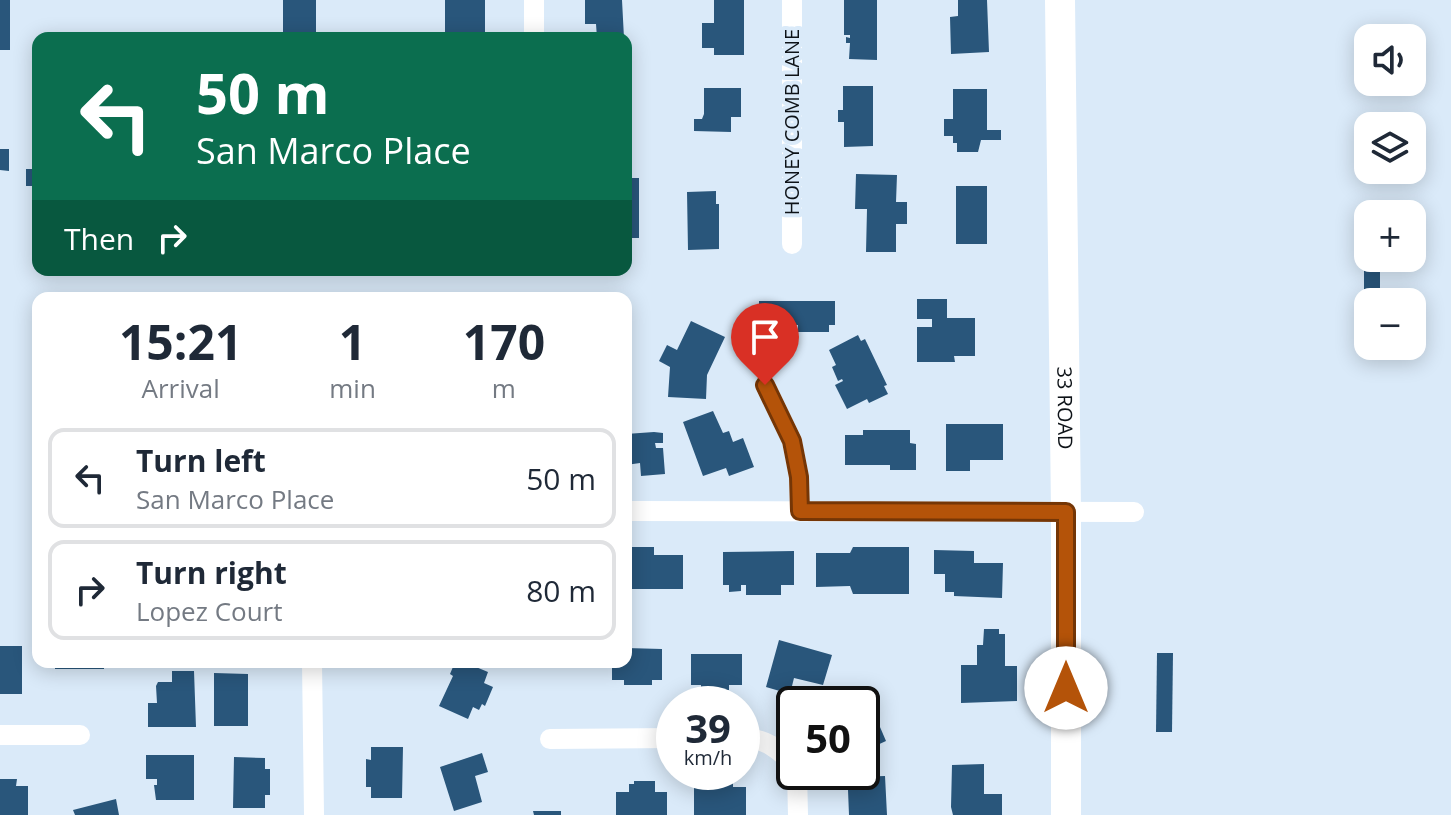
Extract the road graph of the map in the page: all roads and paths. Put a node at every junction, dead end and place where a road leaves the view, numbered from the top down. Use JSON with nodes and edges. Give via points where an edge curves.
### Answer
{"nodes":[{"id":1,"x":534,"y":0,"type":"edge"},
{"id":2,"x":792,"y":0,"type":"edge"},
{"id":3,"x":1060,"y":0,"type":"edge"},
{"id":4,"x":534,"y":32,"type":"edge"},
{"id":5,"x":792,"y":244,"type":"dead end"},
{"id":6,"x":765,"y":385,"type":"dead end"},
{"id":7,"x":632,"y":511,"type":"edge"},
{"id":8,"x":800,"y":511,"type":"junction"},
{"id":9,"x":1066,"y":512,"type":"junction"},
{"id":10,"x":1134,"y":512,"type":"dead end"},
{"id":11,"x":312,"y":668,"type":"edge"},
{"id":12,"x":0,"y":735,"type":"edge"},
{"id":13,"x":80,"y":735,"type":"dead end"},
{"id":14,"x":656,"y":738,"type":"edge"},
{"id":15,"x":550,"y":739,"type":"dead end"},
{"id":16,"x":797,"y":790,"type":"edge"},
{"id":17,"x":314,"y":815,"type":"edge"},
{"id":18,"x":798,"y":815,"type":"edge"},
{"id":19,"x":1066,"y":815,"type":"edge"}],
"edges":[{"from":1,"to":4,"type":"street"},
{"from":2,"to":5,"type":"street","name":"HONEY COMB LANE"},
{"from":3,"to":9,"type":"main road","name":"33 ROAD"},
{"from":6,"to":8,"type":"street","via":[[792,441]]},
{"from":7,"to":8,"type":"street"},
{"from":8,"to":9,"type":"street"},
{"from":9,"to":10,"type":"street"},
{"from":9,"to":19,"type":"main road","name":"33 ROAD"},
{"from":11,"to":17,"type":"street"},
{"from":12,"to":13,"type":"street"},
{"from":14,"to":15,"type":"street"},
{"from":16,"to":18,"type":"street"}]}
